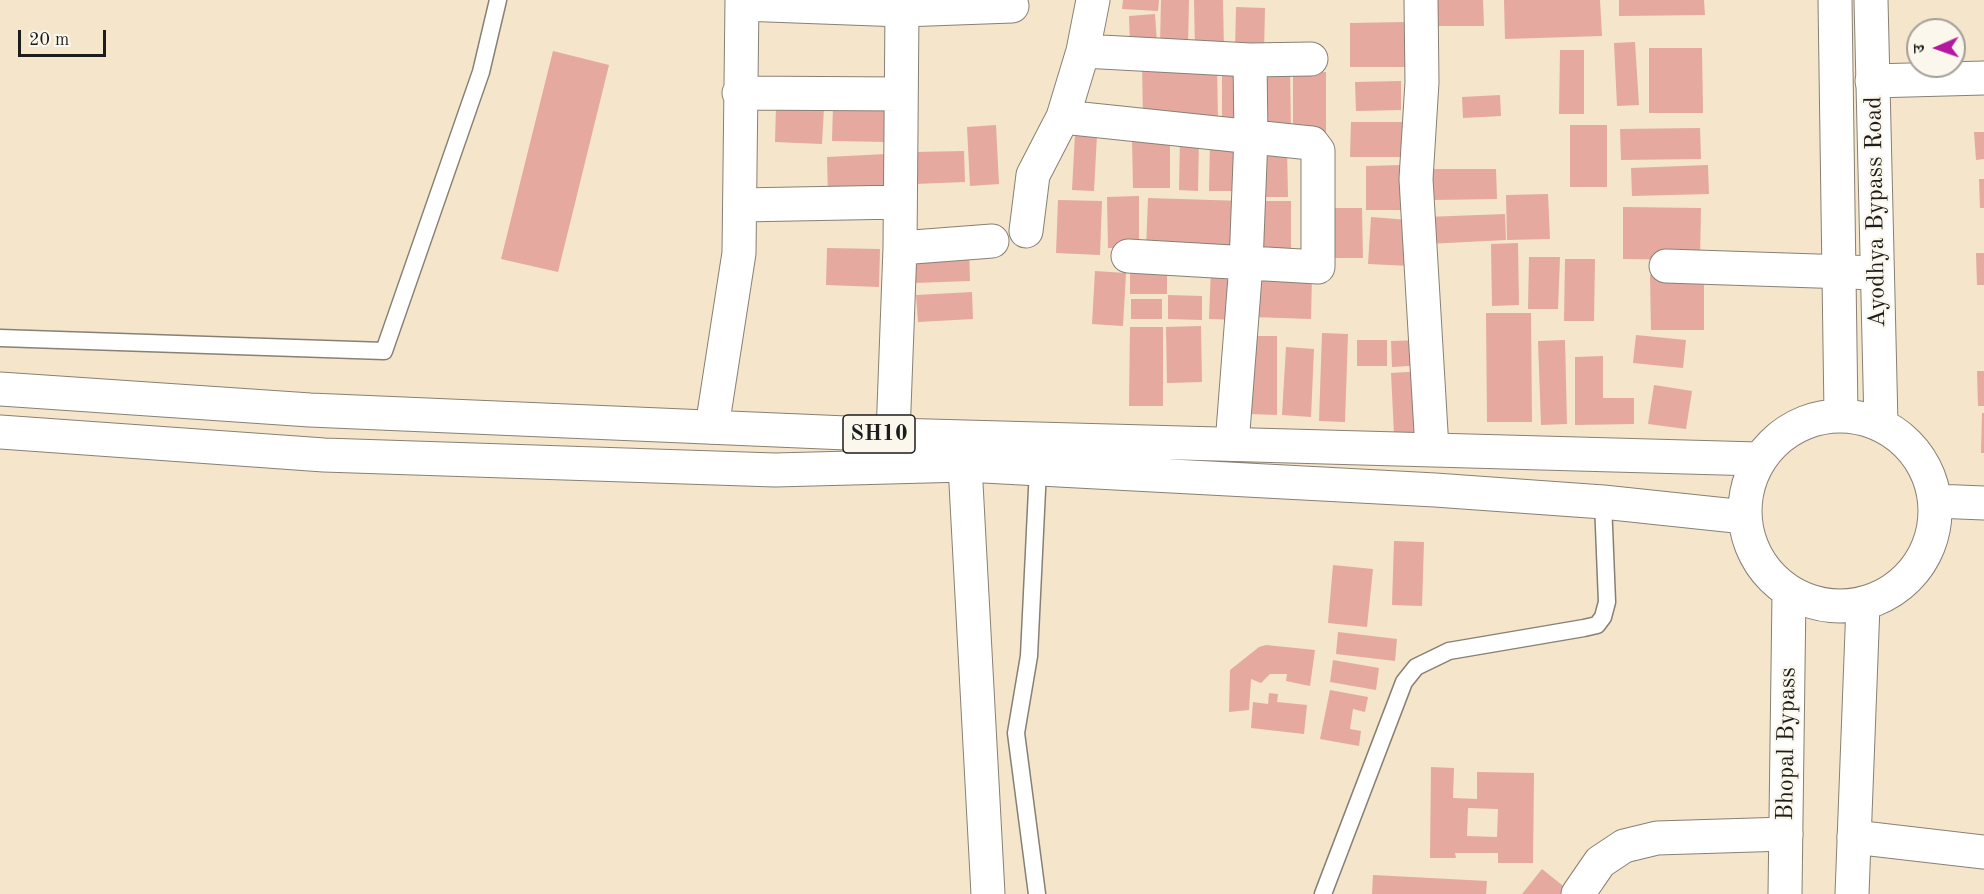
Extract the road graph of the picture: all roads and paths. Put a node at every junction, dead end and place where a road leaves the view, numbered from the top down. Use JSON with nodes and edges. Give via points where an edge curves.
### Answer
{"nodes":[{"id":1,"x":498,"y":0,"type":"edge"},
{"id":2,"x":1093,"y":0,"type":"edge"},
{"id":3,"x":1421,"y":0,"type":"edge"},
{"id":4,"x":1835,"y":0,"type":"edge"},
{"id":5,"x":1871,"y":0,"type":"edge"},
{"id":6,"x":742,"y":2,"type":"edge"},
{"id":7,"x":1012,"y":6,"type":"dead end"},
{"id":8,"x":902,"y":10,"type":"junction"},
{"id":9,"x":1083,"y":51,"type":"junction"},
{"id":10,"x":1311,"y":59,"type":"dead end"},
{"id":11,"x":1250,"y":60,"type":"junction"},
{"id":12,"x":1984,"y":78,"type":"edge"},
{"id":13,"x":1872,"y":81,"type":"junction"},
{"id":14,"x":739,"y":93,"type":"junction"},
{"id":15,"x":901,"y":94,"type":"junction"},
{"id":16,"x":1063,"y":117,"type":"junction"},
{"id":17,"x":1251,"y":136,"type":"junction"},
{"id":18,"x":900,"y":202,"type":"junction"},
{"id":19,"x":741,"y":205,"type":"junction"},
{"id":20,"x":1026,"y":231,"type":"dead end"},
{"id":21,"x":993,"y":240,"type":"dead end"},
{"id":22,"x":900,"y":248,"type":"junction"},
{"id":23,"x":1128,"y":256,"type":"dead end"},
{"id":24,"x":1246,"y":264,"type":"junction"},
{"id":25,"x":1666,"y":266,"type":"dead end"},
{"id":26,"x":1839,"y":272,"type":"junction"},
{"id":27,"x":1877,"y":273,"type":"junction"},
{"id":28,"x":0,"y":338,"type":"edge"},
{"id":29,"x":0,"y":389,"type":"edge"},
{"id":30,"x":1841,"y":414,"type":"junction"},
{"id":31,"x":1881,"y":424,"type":"junction"},
{"id":32,"x":712,"y":427,"type":"junction"},
{"id":33,"x":0,"y":432,"type":"edge"},
{"id":34,"x":894,"y":435,"type":"junction"},
{"id":35,"x":1232,"y":444,"type":"junction"},
{"id":36,"x":1432,"y":449,"type":"junction"},
{"id":37,"x":1758,"y":459,"type":"junction"},
{"id":38,"x":965,"y":465,"type":"junction"},
{"id":39,"x":1038,"y":469,"type":"junction"},
{"id":40,"x":1935,"y":501,"type":"junction"},
{"id":41,"x":1603,"y":502,"type":"junction"},
{"id":42,"x":1984,"y":504,"type":"edge"},
{"id":43,"x":1745,"y":516,"type":"junction"},
{"id":44,"x":1789,"y":594,"type":"junction"},
{"id":45,"x":1863,"y":605,"type":"junction"},
{"id":46,"x":1786,"y":834,"type":"junction"},
{"id":47,"x":1854,"y":837,"type":"junction"},
{"id":48,"x":1984,"y":852,"type":"edge"},
{"id":49,"x":988,"y":894,"type":"edge"},
{"id":50,"x":1037,"y":894,"type":"edge"},
{"id":51,"x":1323,"y":894,"type":"edge"},
{"id":52,"x":1578,"y":894,"type":"edge"},
{"id":53,"x":1785,"y":894,"type":"edge"},
{"id":54,"x":1852,"y":894,"type":"edge"}],
"edges":[{"from":1,"to":28,"type":"lane","via":[[481,72],[384,351]]},
{"from":2,"to":9,"type":"main road"},
{"from":3,"to":36,"type":"main road","via":[[1422,82],[1416,179]]},
{"from":4,"to":26,"type":"main road","name":"Ayodhya Bypass Road"},
{"from":5,"to":13,"type":"main road","name":"Ayodhya Bypass Road"},
{"from":6,"to":8,"type":"main road"},
{"from":6,"to":14,"type":"main road"},
{"from":7,"to":8,"type":"main road"},
{"from":8,"to":15,"type":"main road"},
{"from":9,"to":11,"type":"main road"},
{"from":9,"to":16,"type":"main road"},
{"from":10,"to":11,"type":"main road"},
{"from":11,"to":17,"type":"main road"},
{"from":12,"to":13,"type":"main road"},
{"from":13,"to":27,"type":"main road","name":"Ayodhya Bypass Road"},
{"from":14,"to":15,"type":"main road"},
{"from":14,"to":19,"type":"main road"},
{"from":15,"to":18,"type":"main road"},
{"from":16,"to":17,"type":"main road"},
{"from":16,"to":20,"type":"main road","via":[[1034,175]]},
{"from":17,"to":24,"type":"main road"},
{"from":17,"to":24,"type":"main road","via":[[1312,143],[1318,150],[1318,267]]},
{"from":18,"to":19,"type":"main road"},
{"from":18,"to":22,"type":"main road"},
{"from":19,"to":32,"type":"main road","via":[[740,253]]},
{"from":21,"to":22,"type":"main road"},
{"from":22,"to":34,"type":"main road"},
{"from":23,"to":24,"type":"main road"},
{"from":24,"to":35,"type":"main road"},
{"from":25,"to":26,"type":"main road"},
{"from":26,"to":27,"type":"main road"},
{"from":26,"to":30,"type":"main road","name":"Ayodhya Bypass Road"},
{"from":27,"to":31,"type":"main road","name":"Ayodhya Bypass Road"},
{"from":29,"to":32,"type":"main road","number":"SH10","via":[[310,410]]},
{"from":30,"to":31,"type":"main road"},
{"from":30,"to":37,"type":"main road","via":[[1793,426]]},
{"from":31,"to":40,"type":"main road","via":[[1918,455]]},
{"from":32,"to":34,"type":"main road","number":"SH10"},
{"from":33,"to":38,"type":"main road","number":"SH10","via":[[324,455],[775,470]]},
{"from":34,"to":35,"type":"main road","number":"SH10"},
{"from":35,"to":36,"type":"main road","number":"SH10"},
{"from":36,"to":37,"type":"main road","number":"SH10"},
{"from":37,"to":43,"type":"main road"},
{"from":38,"to":39,"type":"main road","number":"SH10"},
{"from":38,"to":49,"type":"main road"},
{"from":39,"to":41,"type":"main road","number":"SH10"},
{"from":39,"to":50,"type":"lane","via":[[1029,656],[1016,733]]},
{"from":40,"to":42,"type":"main road"},
{"from":40,"to":45,"type":"main road","via":[[1929,546],[1903,584]]},
{"from":41,"to":43,"type":"main road","number":"SH10"},
{"from":41,"to":51,"type":"lane","via":[[1603,617],[1597,625],[1584,628],[1449,651],[1416,667],[1400,692]]},
{"from":43,"to":44,"type":"main road","via":[[1754,556]]},
{"from":44,"to":45,"type":"main road","via":[[1825,607]]},
{"from":44,"to":46,"type":"main road","name":"Bhopal Bypass"},
{"from":45,"to":47,"type":"main road"},
{"from":46,"to":52,"type":"main road","via":[[1657,838],[1624,846],[1600,862]]},
{"from":46,"to":53,"type":"main road","name":"Bhopal Bypass"},
{"from":47,"to":48,"type":"main road"},
{"from":47,"to":54,"type":"main road"}]}
